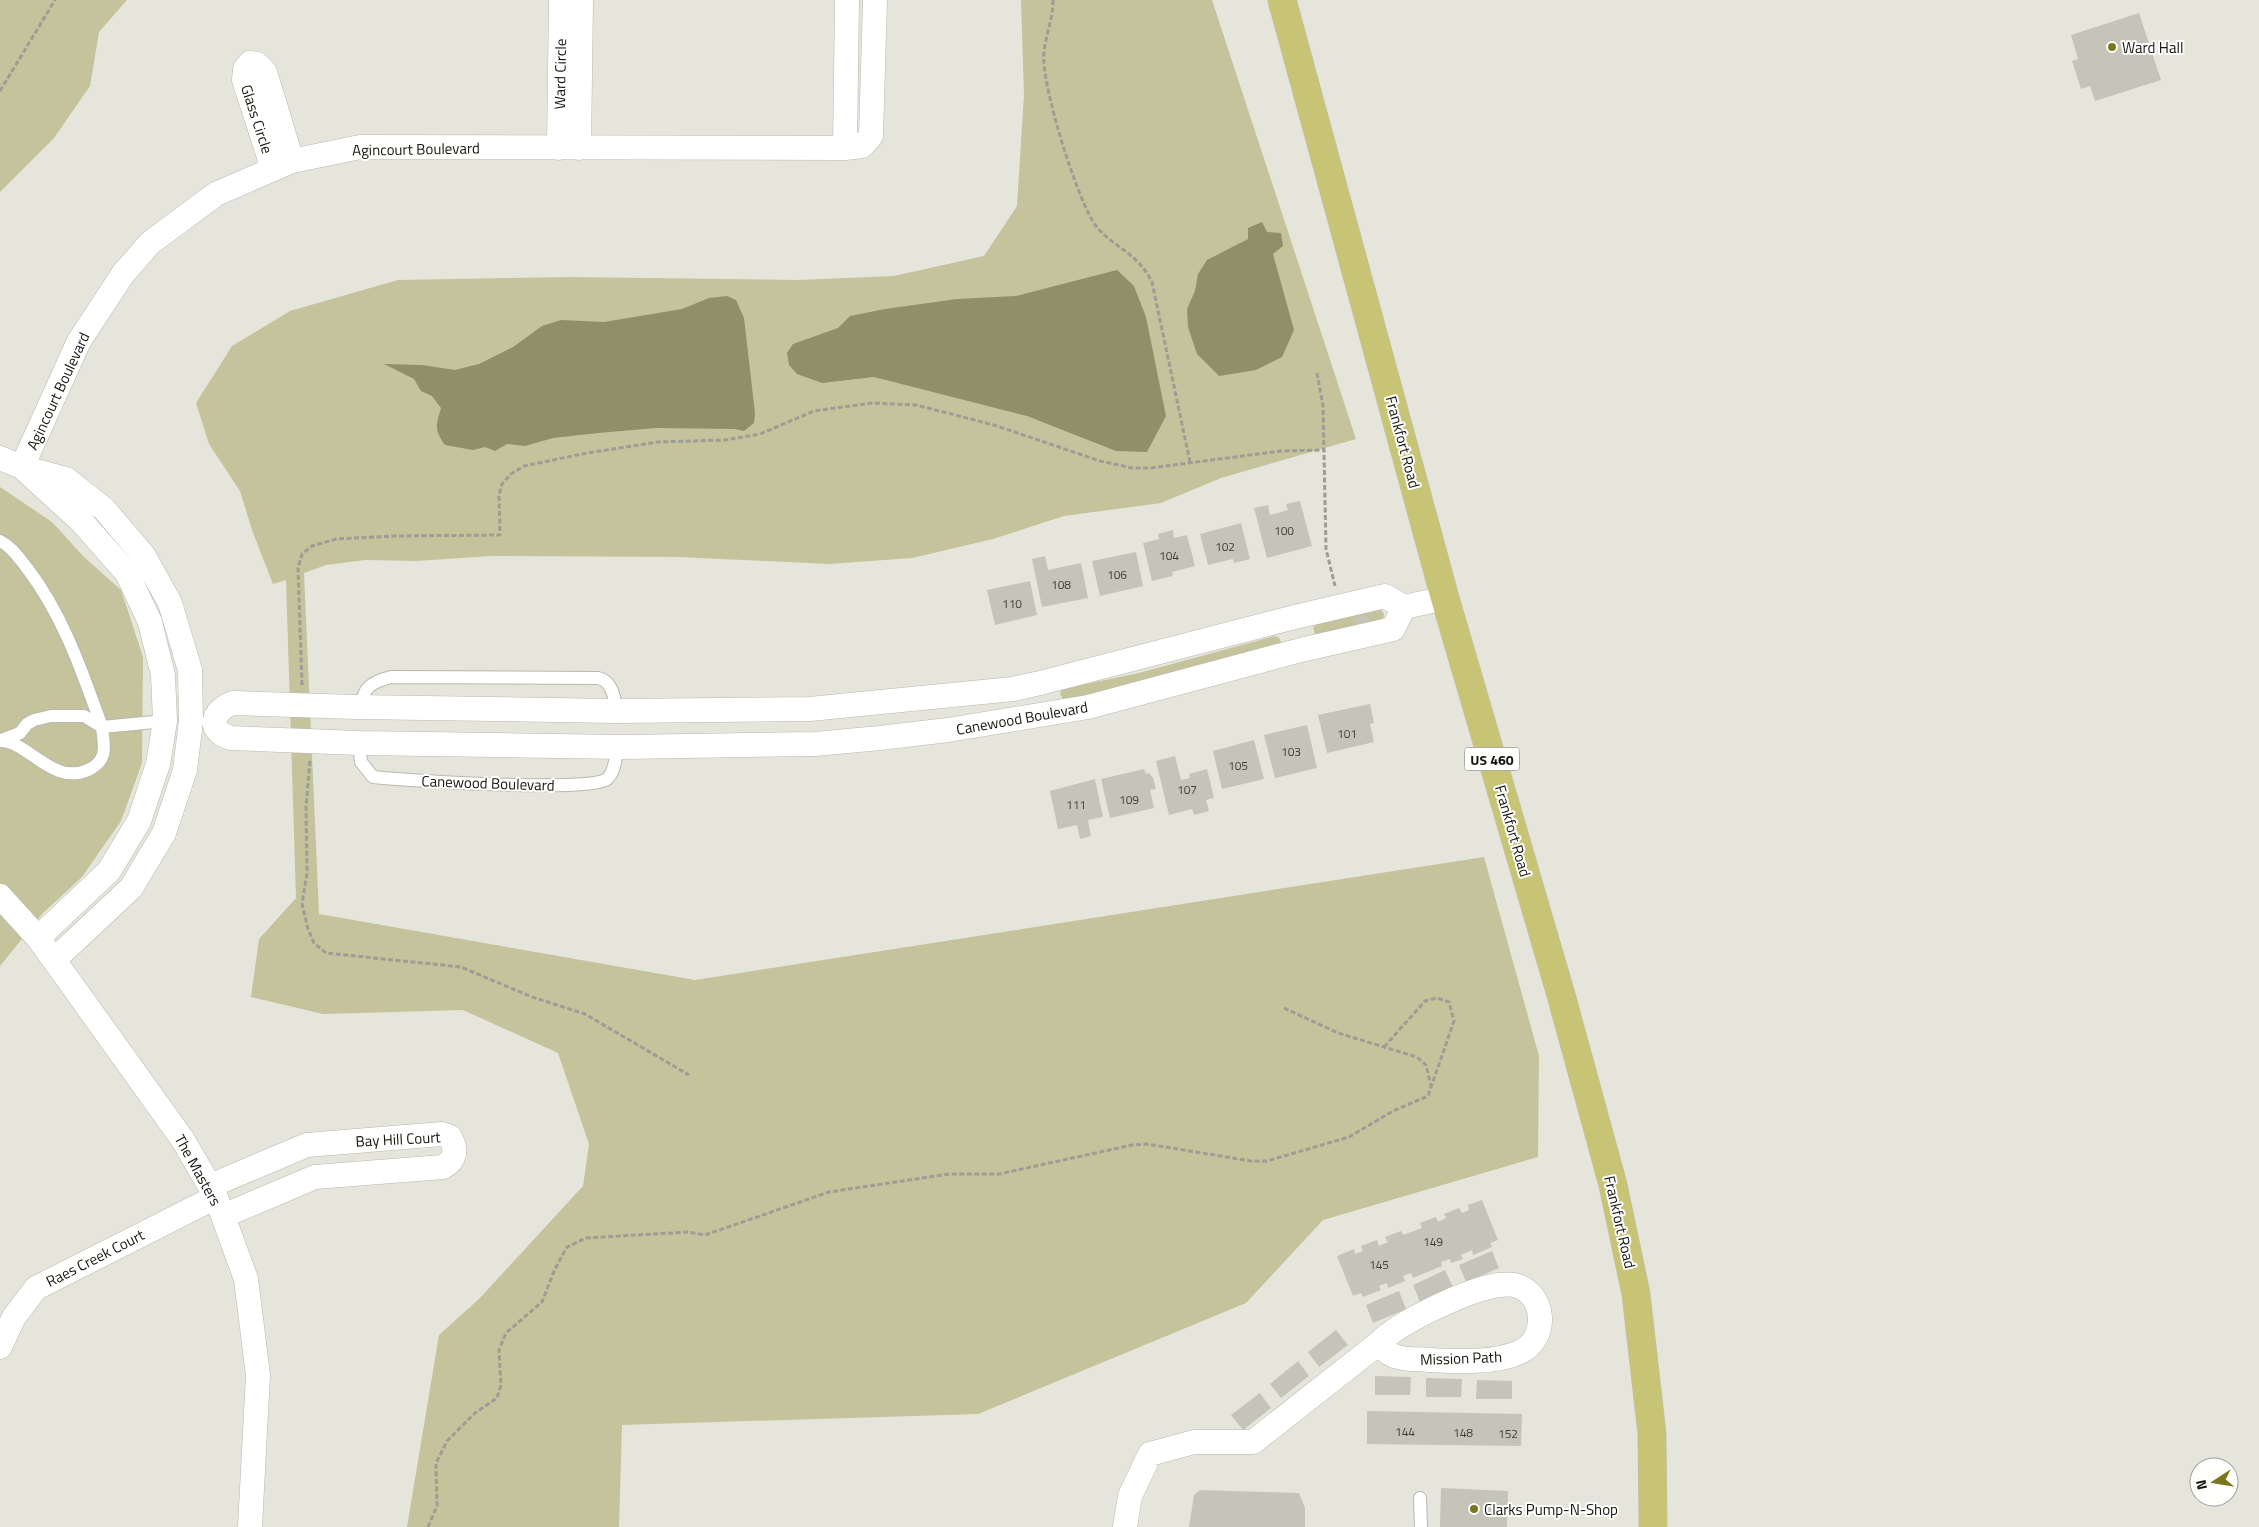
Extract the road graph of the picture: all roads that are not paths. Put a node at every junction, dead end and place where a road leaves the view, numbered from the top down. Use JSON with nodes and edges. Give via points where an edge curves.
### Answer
{"nodes":[{"id":1,"x":561,"y":0,"type":"edge"},
{"id":2,"x":581,"y":0,"type":"edge"},
{"id":3,"x":848,"y":0,"type":"edge"},
{"id":4,"x":875,"y":0,"type":"edge"},
{"id":5,"x":1282,"y":0,"type":"edge"},
{"id":6,"x":569,"y":148,"type":"junction"},
{"id":7,"x":845,"y":148,"type":"junction"},
{"id":8,"x":0,"y":458,"type":"edge"},
{"id":9,"x":22,"y":467,"type":"junction"},
{"id":10,"x":0,"y":541,"type":"edge"},
{"id":11,"x":1445,"y":598,"type":"junction"},
{"id":12,"x":1404,"y":607,"type":"junction"},
{"id":13,"x":361,"y":707,"type":"junction"},
{"id":14,"x":617,"y":711,"type":"junction"},
{"id":15,"x":215,"y":720,"type":"junction"},
{"id":16,"x":164,"y":721,"type":"junction"},
{"id":17,"x":191,"y":721,"type":"junction"},
{"id":18,"x":102,"y":727,"type":"junction"},
{"id":19,"x":1,"y":741,"type":"edge"},
{"id":20,"x":359,"y":743,"type":"junction"},
{"id":21,"x":617,"y":747,"type":"junction"},
{"id":22,"x":0,"y":896,"type":"edge"},
{"id":23,"x":38,"y":938,"type":"junction"},
{"id":24,"x":54,"y":960,"type":"junction"},
{"id":25,"x":216,"y":1200,"type":"junction"},
{"id":26,"x":1379,"y":1343,"type":"junction"},
{"id":27,"x":0,"y":1347,"type":"edge"},
{"id":28,"x":1420,"y":1498,"type":"dead end"},
{"id":29,"x":250,"y":1527,"type":"edge"},
{"id":30,"x":1125,"y":1527,"type":"edge"},
{"id":31,"x":1421,"y":1527,"type":"edge"},
{"id":32,"x":1653,"y":1527,"type":"edge"}],
"edges":[{"from":1,"to":6,"type":"street","name":"Ward Circle"},
{"from":2,"to":6,"type":"street","name":"Ward Circle"},
{"from":3,"to":7,"type":"street"},
{"from":4,"to":7,"type":"street","name":"Agincourt Boulevard","via":[[871,136],[862,146]]},
{"from":5,"to":11,"type":"main road","name":"Frankfort Road","number":"US 460"},
{"from":6,"to":7,"type":"street","name":"Agincourt Boulevard"},
{"from":6,"to":9,"type":"street","name":"Agincourt Boulevard","via":[[360,147],[283,165],[216,194],[150,243],[123,274],[79,341]]},
{"from":8,"to":9,"type":"street"},
{"from":9,"to":16,"type":"street","via":[[82,522],[127,573],[150,622],[163,675]]},
{"from":9,"to":17,"type":"street","via":[[66,479],[104,509],[144,556],[170,603],[190,670]]},
{"from":10,"to":18,"type":"lane","via":[[10,546],[45,592],[79,660]]},
{"from":11,"to":12,"type":"street"},
{"from":11,"to":32,"type":"main road","name":"Frankfort Road","number":"US 460","via":[[1613,1185],[1636,1294],[1652,1434]]},
{"from":12,"to":14,"type":"street","name":"Canewood Boulevard","via":[[1385,596],[1013,689],[810,709]]},
{"from":12,"to":21,"type":"street","name":"Canewood Boulevard","via":[[1393,629],[1088,707],[948,730],[815,744]]},
{"from":13,"to":14,"type":"street","name":"Canewood Boulevard"},
{"from":13,"to":14,"type":"lane","via":[[362,695],[374,682],[391,677],[598,678],[605,679],[610,686]]},
{"from":13,"to":15,"type":"street","name":"Canewood Boulevard","via":[[234,703],[222,707]]},
{"from":13,"to":20,"type":"street"},
{"from":15,"to":17,"type":"street"},
{"from":15,"to":20,"type":"street","name":"Canewood Boulevard","via":[[217,730],[231,738]]},
{"from":16,"to":17,"type":"street"},
{"from":16,"to":18,"type":"lane"},
{"from":16,"to":23,"type":"street","via":[[158,764],[139,821],[109,871]]},
{"from":17,"to":24,"type":"street","via":[[185,770],[164,833],[131,888]]},
{"from":18,"to":19,"type":"lane","via":[[84,716],[51,716],[34,720],[20,733]]},
{"from":18,"to":19,"type":"lane","via":[[104,755],[97,766],[84,772],[67,772],[45,766],[23,750]]},
{"from":20,"to":21,"type":"street","name":"Canewood Boulevard"},
{"from":20,"to":21,"type":"lane","name":"Canewood Boulevard","via":[[361,762],[373,778],[556,785],[601,782],[608,778]]},
{"from":22,"to":23,"type":"street","name":"The Masters"},
{"from":23,"to":24,"type":"street","name":"The Masters"},
{"from":24,"to":25,"type":"street","name":"The Masters","via":[[183,1140]]},
{"from":25,"to":25,"type":"street","name":"Bay Hill Court","via":[[307,1145],[442,1134],[450,1137],[454,1145],[451,1163],[443,1167],[315,1176]]},
{"from":25,"to":27,"type":"street","name":"Raes Creek Court","via":[[36,1288],[14,1317]]},
{"from":25,"to":29,"type":"street","name":"The Masters","via":[[246,1279],[258,1375]]},
{"from":26,"to":26,"type":"street","name":"Mission Path","via":[[1389,1333],[1483,1287],[1514,1285],[1527,1291],[1538,1304],[1541,1318],[1532,1343],[1522,1352],[1492,1360],[1397,1358],[1386,1353]]},
{"from":26,"to":30,"type":"street","name":"Mission Path","via":[[1253,1442],[1194,1442],[1150,1454],[1130,1496]]},
{"from":28,"to":31,"type":"lane"}]}
